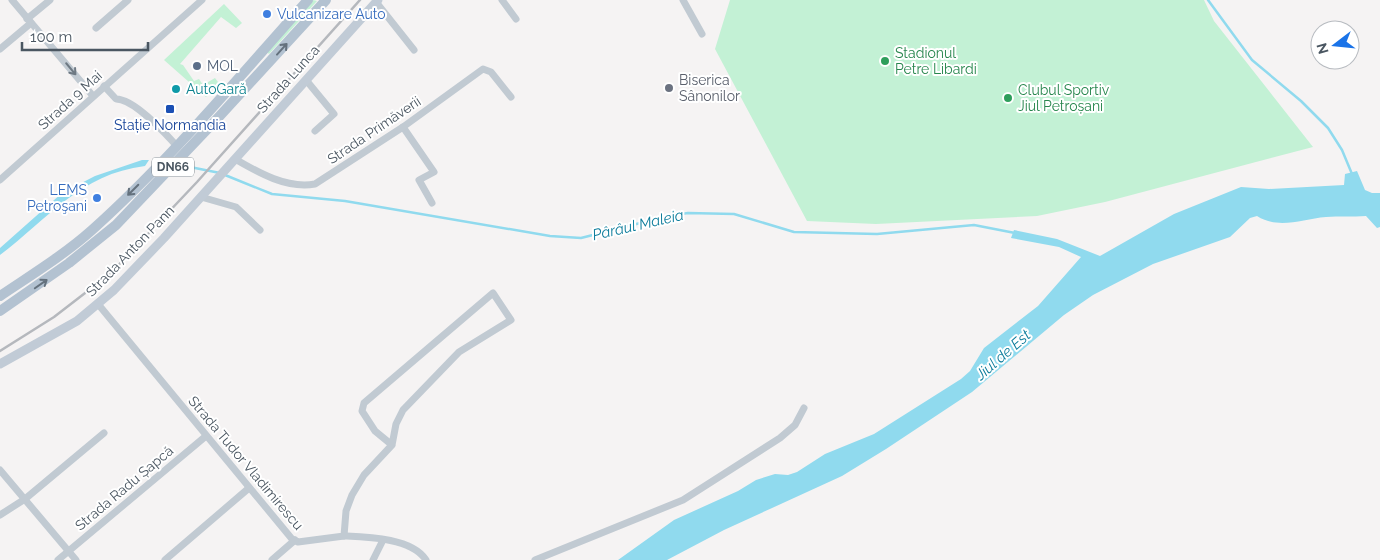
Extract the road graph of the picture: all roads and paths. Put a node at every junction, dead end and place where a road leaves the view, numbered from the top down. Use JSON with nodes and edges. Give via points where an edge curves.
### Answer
{"nodes":[{"id":1,"x":12,"y":0,"type":"edge"},
{"id":2,"x":50,"y":0,"type":"edge"},
{"id":3,"x":128,"y":0,"type":"edge"},
{"id":4,"x":202,"y":0,"type":"edge"},
{"id":5,"x":308,"y":0,"type":"edge"},
{"id":6,"x":326,"y":0,"type":"edge"},
{"id":7,"x":502,"y":0,"type":"edge"},
{"id":8,"x":683,"y":0,"type":"edge"},
{"id":9,"x":377,"y":1,"type":"edge"},
{"id":10,"x":516,"y":19,"type":"dead end"},
{"id":11,"x":29,"y":21,"type":"junction"},
{"id":12,"x":96,"y":28,"type":"dead end"},
{"id":13,"x":702,"y":34,"type":"dead end"},
{"id":14,"x":0,"y":49,"type":"edge"},
{"id":15,"x":414,"y":50,"type":"dead end"},
{"id":16,"x":258,"y":55,"type":"junction"},
{"id":17,"x":268,"y":64,"type":"junction"},
{"id":18,"x":306,"y":80,"type":"junction"},
{"id":19,"x":230,"y":85,"type":"junction"},
{"id":20,"x":104,"y":86,"type":"junction"},
{"id":21,"x":240,"y":94,"type":"junction"},
{"id":22,"x":93,"y":96,"type":"junction"},
{"id":23,"x":511,"y":97,"type":"dead end"},
{"id":24,"x":207,"y":112,"type":"junction"},
{"id":25,"x":216,"y":120,"type":"junction"},
{"id":26,"x":403,"y":127,"type":"junction"},
{"id":27,"x":315,"y":131,"type":"dead end"},
{"id":28,"x":177,"y":144,"type":"junction"},
{"id":29,"x":188,"y":151,"type":"junction"},
{"id":30,"x":235,"y":159,"type":"junction"},
{"id":31,"x":218,"y":177,"type":"joint"},
{"id":32,"x":0,"y":180,"type":"edge"},
{"id":33,"x":200,"y":197,"type":"junction"},
{"id":34,"x":432,"y":203,"type":"dead end"},
{"id":35,"x":260,"y":230,"type":"dead end"},
{"id":36,"x":0,"y":296,"type":"edge"},
{"id":37,"x":98,"y":304,"type":"junction"},
{"id":38,"x":0,"y":311,"type":"edge"},
{"id":39,"x":0,"y":364,"type":"edge"},
{"id":40,"x":804,"y":408,"type":"dead end"},
{"id":41,"x":104,"y":433,"type":"dead end"},
{"id":42,"x":206,"y":436,"type":"junction"},
{"id":43,"x":392,"y":445,"type":"junction"},
{"id":44,"x":0,"y":470,"type":"edge"},
{"id":45,"x":249,"y":488,"type":"junction"},
{"id":46,"x":26,"y":499,"type":"junction"},
{"id":47,"x":0,"y":515,"type":"edge"},
{"id":48,"x":344,"y":536,"type":"junction"},
{"id":49,"x":295,"y":540,"type":"junction"},
{"id":50,"x":383,"y":540,"type":"junction"},
{"id":51,"x":68,"y":551,"type":"junction"},
{"id":52,"x":58,"y":560,"type":"edge"},
{"id":53,"x":76,"y":560,"type":"edge"},
{"id":54,"x":165,"y":560,"type":"edge"},
{"id":55,"x":272,"y":560,"type":"edge"},
{"id":56,"x":373,"y":560,"type":"edge"},
{"id":57,"x":426,"y":560,"type":"edge"},
{"id":58,"x":535,"y":560,"type":"edge"}],
"edges":[{"from":1,"to":11,"type":"street"},
{"from":2,"to":11,"type":"street"},
{"from":3,"to":12,"type":"street"},
{"from":4,"to":20,"type":"street","name":"Strada 9 Mai"},
{"from":5,"to":16,"type":"main road","number":"DN66"},
{"from":17,"to":6,"type":"main road","number":"DN66","one_way":true},
{"from":7,"to":10,"type":"street"},
{"from":8,"to":13,"type":"street"},
{"from":9,"to":15,"type":"street"},
{"from":9,"to":18,"type":"main road","name":"Strada Lunca"},
{"from":11,"to":14,"type":"street"},
{"from":11,"to":22,"type":"street","one_way":true},
{"from":16,"to":17,"type":"main road"},
{"from":16,"to":19,"type":"main road","number":"DN66"},
{"from":17,"to":21,"type":"main road","number":"DN66"},
{"from":18,"to":27,"type":"street","via":[[334,114]]},
{"from":18,"to":30,"type":"main road","name":"Strada Lunca"},
{"from":19,"to":21,"type":"main road"},
{"from":19,"to":24,"type":"main road","number":"DN66"},
{"from":20,"to":22,"type":"street","name":"Strada 9 Mai"},
{"from":20,"to":28,"type":"street","via":[[116,99],[135,106]]},
{"from":21,"to":25,"type":"main road","number":"DN66"},
{"from":22,"to":32,"type":"street","name":"Strada 9 Mai"},
{"from":23,"to":26,"type":"street","name":"Strada Primăverii","via":[[491,72],[483,70]]},
{"from":24,"to":25,"type":"main road"},
{"from":24,"to":28,"type":"main road","number":"DN66"},
{"from":25,"to":29,"type":"main road","number":"DN66"},
{"from":26,"to":30,"type":"street","name":"Strada Primăverii","via":[[316,184],[290,184],[268,177]]},
{"from":26,"to":34,"type":"street","via":[[434,172],[419,180]]},
{"from":28,"to":29,"type":"main road"},
{"from":28,"to":36,"type":"main road","number":"DN66","one_way":true,"via":[[92,230]]},
{"from":38,"to":29,"type":"main road","number":"DN66","one_way":true,"via":[[100,239]]},
{"from":30,"to":31,"type":"main road","name":"Strada Lunca"},
{"from":31,"to":33,"type":"main road","name":"Strada Anton Pann"},
{"from":33,"to":35,"type":"street","via":[[236,207]]},
{"from":33,"to":37,"type":"main road","name":"Strada Anton Pann"},
{"from":37,"to":39,"type":"main road","name":"Strada Anton Pann","via":[[59,332]]},
{"from":37,"to":42,"type":"street","name":"Strada Tudor Vladimirescu"},
{"from":40,"to":58,"type":"street","via":[[795,426],[780,438],[683,500]]},
{"from":41,"to":46,"type":"street"},
{"from":42,"to":45,"type":"street","name":"Strada Tudor Vladimirescu"},
{"from":42,"to":51,"type":"street","name":"Strada Radu Șapcă"},
{"from":43,"to":43,"type":"street","via":[[403,410],[442,368],[469,344],[511,320],[493,293],[362,406],[375,431]]},
{"from":43,"to":48,"type":"street","via":[[364,475],[352,495],[346,511]]},
{"from":44,"to":46,"type":"street"},
{"from":45,"to":49,"type":"street","name":"Strada Tudor Vladimirescu"},
{"from":45,"to":54,"type":"street"},
{"from":46,"to":47,"type":"street"},
{"from":46,"to":51,"type":"street"},
{"from":48,"to":49,"type":"street","name":"Strada Tudor Vladimirescu"},
{"from":48,"to":50,"type":"street","name":"Strada Tudor Vladimirescu"},
{"from":49,"to":55,"type":"street"},
{"from":50,"to":56,"type":"street"},
{"from":50,"to":57,"type":"street","name":"Strada Tudor Vladimirescu","via":[[411,546]]},
{"from":51,"to":52,"type":"street","name":"Strada Radu Șapcă"},
{"from":51,"to":53,"type":"street"}]}
